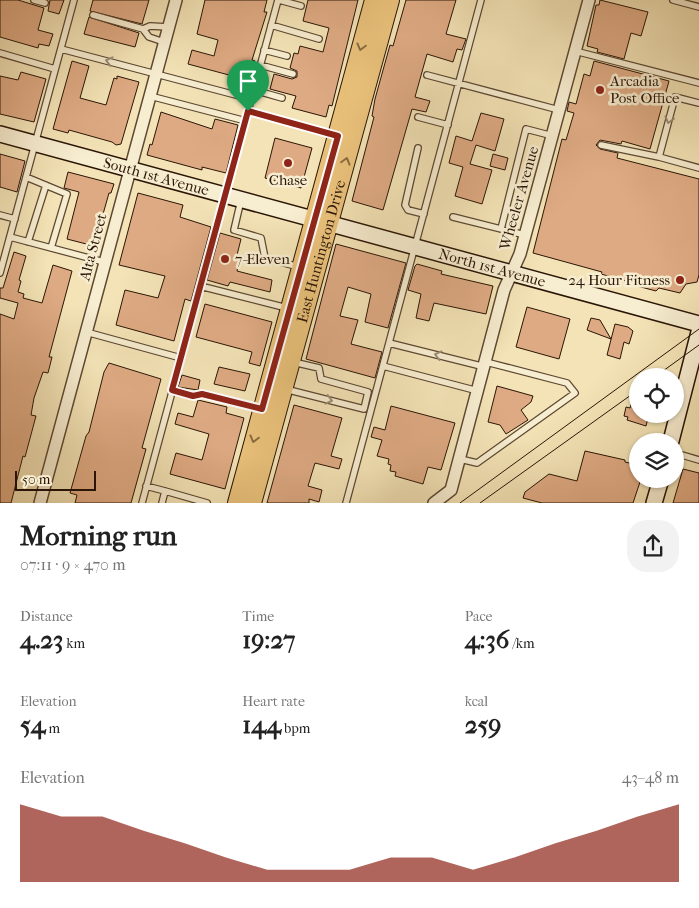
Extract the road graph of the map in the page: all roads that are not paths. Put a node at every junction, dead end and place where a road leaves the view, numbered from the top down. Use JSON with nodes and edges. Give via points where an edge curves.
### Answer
{"nodes":[{"id":1,"x":34,"y":0,"type":"edge"},
{"id":2,"x":74,"y":0,"type":"edge"},
{"id":3,"x":176,"y":0,"type":"edge"},
{"id":4,"x":278,"y":0,"type":"edge"},
{"id":5,"x":374,"y":0,"type":"edge"},
{"id":6,"x":390,"y":0,"type":"edge"},
{"id":7,"x":481,"y":0,"type":"edge"},
{"id":8,"x":589,"y":0,"type":"edge"},
{"id":9,"x":673,"y":0,"type":"edge"},
{"id":10,"x":46,"y":3,"type":"dead end"},
{"id":11,"x":301,"y":6,"type":"dead end"},
{"id":12,"x":699,"y":6,"type":"edge"},
{"id":13,"x":93,"y":15,"type":"dead end"},
{"id":14,"x":271,"y":25,"type":"junction"},
{"id":15,"x":168,"y":27,"type":"junction"},
{"id":16,"x":143,"y":29,"type":"junction"},
{"id":17,"x":319,"y":39,"type":"dead end"},
{"id":18,"x":164,"y":42,"type":"junction"},
{"id":19,"x":61,"y":49,"type":"junction"},
{"id":20,"x":264,"y":50,"type":"junction"},
{"id":21,"x":575,"y":51,"type":"junction"},
{"id":22,"x":0,"y":53,"type":"edge"},
{"id":23,"x":287,"y":56,"type":"dead end"},
{"id":24,"x":260,"y":65,"type":"junction"},
{"id":25,"x":55,"y":69,"type":"junction"},
{"id":26,"x":156,"y":73,"type":"junction"},
{"id":27,"x":293,"y":74,"type":"dead end"},
{"id":28,"x":427,"y":75,"type":"dead end"},
{"id":29,"x":459,"y":83,"type":"junction"},
{"id":30,"x":699,"y":83,"type":"edge"},
{"id":31,"x":254,"y":90,"type":"junction"},
{"id":32,"x":150,"y":96,"type":"junction"},
{"id":33,"x":282,"y":98,"type":"dead end"},
{"id":34,"x":251,"y":99,"type":"junction"},
{"id":35,"x":699,"y":103,"type":"edge"},
{"id":36,"x":559,"y":110,"type":"junction"},
{"id":37,"x":248,"y":111,"type":"junction"},
{"id":38,"x":418,"y":117,"type":"dead end"},
{"id":39,"x":246,"y":121,"type":"junction"},
{"id":40,"x":448,"y":125,"type":"junction"},
{"id":41,"x":0,"y":134,"type":"edge"},
{"id":42,"x":338,"y":136,"type":"junction"},
{"id":43,"x":553,"y":136,"type":"junction"},
{"id":44,"x":35,"y":144,"type":"junction"},
{"id":45,"x":601,"y":145,"type":"dead end"},
{"id":46,"x":418,"y":148,"type":"dead end"},
{"id":47,"x":659,"y":157,"type":"junction"},
{"id":48,"x":699,"y":168,"type":"edge"},
{"id":49,"x":130,"y":169,"type":"junction"},
{"id":50,"x":26,"y":177,"type":"junction"},
{"id":51,"x":46,"y":185,"type":"junction"},
{"id":52,"x":224,"y":196,"type":"junction"},
{"id":53,"x":241,"y":200,"type":"junction"},
{"id":54,"x":424,"y":214,"type":"junction"},
{"id":55,"x":0,"y":215,"type":"edge"},
{"id":56,"x":453,"y":217,"type":"dead end"},
{"id":57,"x":15,"y":219,"type":"junction"},
{"id":58,"x":321,"y":223,"type":"junction"},
{"id":59,"x":501,"y":229,"type":"junction"},
{"id":60,"x":525,"y":235,"type":"junction"},
{"id":61,"x":10,"y":237,"type":"junction"},
{"id":62,"x":28,"y":242,"type":"junction"},
{"id":63,"x":51,"y":248,"type":"junction"},
{"id":64,"x":415,"y":248,"type":"junction"},
{"id":65,"x":104,"y":262,"type":"junction"},
{"id":66,"x":300,"y":268,"type":"junction"},
{"id":67,"x":0,"y":273,"type":"edge"},
{"id":68,"x":511,"y":273,"type":"junction"},
{"id":69,"x":200,"y":286,"type":"junction"},
{"id":70,"x":289,"y":308,"type":"junction"},
{"id":71,"x":699,"y":324,"type":"edge"},
{"id":72,"x":86,"y":332,"type":"junction"},
{"id":73,"x":699,"y":332,"type":"edge"},
{"id":74,"x":389,"y":343,"type":"junction"},
{"id":75,"x":180,"y":358,"type":"junction"},
{"id":76,"x":296,"y":363,"type":"junction"},
{"id":77,"x":486,"y":364,"type":"junction"},
{"id":78,"x":383,"y":366,"type":"junction"},
{"id":79,"x":172,"y":390,"type":"junction"},
{"id":80,"x":289,"y":390,"type":"junction"},
{"id":81,"x":478,"y":391,"type":"junction"},
{"id":82,"x":262,"y":409,"type":"junction"},
{"id":83,"x":672,"y":433,"type":"edge"},
{"id":84,"x":684,"y":456,"type":"edge"},
{"id":85,"x":460,"y":459,"type":"junction"},
{"id":86,"x":699,"y":460,"type":"edge"},
{"id":87,"x":146,"y":486,"type":"junction"},
{"id":88,"x":658,"y":488,"type":"edge"},
{"id":89,"x":165,"y":490,"type":"junction"},
{"id":90,"x":40,"y":503,"type":"edge"},
{"id":91,"x":142,"y":503,"type":"edge"},
{"id":92,"x":162,"y":503,"type":"edge"},
{"id":93,"x":207,"y":503,"type":"edge"},
{"id":94,"x":237,"y":503,"type":"edge"},
{"id":95,"x":252,"y":503,"type":"edge"},
{"id":96,"x":346,"y":503,"type":"edge"},
{"id":97,"x":434,"y":503,"type":"edge"},
{"id":98,"x":654,"y":503,"type":"edge"}],
"edges":[{"from":1,"to":10,"type":"lane"},
{"from":2,"to":19,"type":"lane"},
{"from":3,"to":15,"type":"street","name":"Alta Street"},
{"from":4,"to":11,"type":"lane"},
{"from":4,"to":14,"type":"lane"},
{"from":5,"to":42,"type":"main road","name":"East Huntington Drive","one_way":true},
{"from":58,"to":6,"type":"main road","name":"East Huntington Drive","one_way":true},
{"from":7,"to":29,"type":"lane"},
{"from":8,"to":21,"type":"street","name":"Wheeler Avenue"},
{"from":9,"to":12,"type":"lane"},
{"from":13,"to":16,"type":"lane"},
{"from":14,"to":17,"type":"lane"},
{"from":14,"to":20,"type":"lane"},
{"from":15,"to":16,"type":"lane"},
{"from":15,"to":18,"type":"street","name":"Alta Street"},
{"from":16,"to":18,"type":"lane","via":[[149,37]]},
{"from":18,"to":26,"type":"street","name":"Alta Street"},
{"from":19,"to":25,"type":"lane"},
{"from":26,"to":19,"type":"lane","one_way":true},
{"from":20,"to":23,"type":"lane"},
{"from":20,"to":24,"type":"lane"},
{"from":21,"to":30,"type":"lane"},
{"from":21,"to":36,"type":"street","name":"Wheeler Avenue"},
{"from":22,"to":25,"type":"lane"},
{"from":24,"to":27,"type":"lane"},
{"from":24,"to":31,"type":"lane"},
{"from":25,"to":44,"type":"lane"},
{"from":26,"to":32,"type":"street","name":"Alta Street"},
{"from":26,"to":34,"type":"lane"},
{"from":28,"to":29,"type":"lane"},
{"from":29,"to":36,"type":"lane"},
{"from":29,"to":40,"type":"lane"},
{"from":31,"to":33,"type":"lane"},
{"from":31,"to":34,"type":"lane"},
{"from":32,"to":39,"type":"lane"},
{"from":32,"to":49,"type":"street","name":"Alta Street"},
{"from":34,"to":37,"type":"lane"},
{"from":35,"to":47,"type":"lane","one_way":true,"via":[[675,97]]},
{"from":36,"to":43,"type":"street","name":"Wheeler Avenue"},
{"from":37,"to":39,"type":"lane"},
{"from":37,"to":42,"type":"lane"},
{"from":38,"to":40,"type":"lane"},
{"from":39,"to":52,"type":"lane"},
{"from":40,"to":54,"type":"lane"},
{"from":41,"to":44,"type":"street","name":"South 1st Avenue"},
{"from":42,"to":58,"type":"main road","name":"East Huntington Drive"},
{"from":43,"to":59,"type":"lane","via":[[526,129]]},
{"from":43,"to":60,"type":"street","name":"Wheeler Avenue"},
{"from":44,"to":49,"type":"street","name":"South 1st Avenue"},
{"from":44,"to":50,"type":"lane"},
{"from":45,"to":47,"type":"lane"},
{"from":46,"to":54,"type":"lane","via":[[405,205],[408,210]]},
{"from":47,"to":48,"type":"lane"},
{"from":49,"to":52,"type":"street","name":"South 1st Avenue"},
{"from":49,"to":65,"type":"street","name":"Alta Street"},
{"from":50,"to":51,"type":"lane"},
{"from":50,"to":57,"type":"lane"},
{"from":51,"to":62,"type":"lane"},
{"from":51,"to":63,"type":"lane","via":[[67,194]]},
{"from":52,"to":53,"type":"street","name":"South 1st Avenue"},
{"from":52,"to":69,"type":"lane"},
{"from":53,"to":58,"type":"street","name":"South 1st Avenue"},
{"from":53,"to":66,"type":"lane","via":[[234,230],[261,238],[265,258]]},
{"from":54,"to":64,"type":"lane"},
{"from":55,"to":57,"type":"lane"},
{"from":56,"to":59,"type":"lane"},
{"from":57,"to":61,"type":"lane"},
{"from":58,"to":64,"type":"street","name":"North 1st Avenue"},
{"from":58,"to":66,"type":"main road","name":"East Huntington Drive"},
{"from":58,"to":76,"type":"main road","name":"East Huntington Drive"},
{"from":59,"to":60,"type":"lane"},
{"from":60,"to":68,"type":"street","name":"Wheeler Avenue"},
{"from":61,"to":62,"type":"lane"},
{"from":61,"to":67,"type":"lane"},
{"from":62,"to":63,"type":"lane"},
{"from":63,"to":65,"type":"lane"},
{"from":64,"to":68,"type":"street","name":"North 1st Avenue"},
{"from":64,"to":74,"type":"lane"},
{"from":65,"to":72,"type":"street","name":"Alta Street"},
{"from":66,"to":70,"type":"main road","name":"East Huntington Drive"},
{"from":68,"to":71,"type":"street","name":"North 1st Avenue"},
{"from":68,"to":77,"type":"street","name":"Wheeler Avenue"},
{"from":69,"to":70,"type":"lane"},
{"from":69,"to":75,"type":"lane"},
{"from":70,"to":82,"type":"main road","name":"East Huntington Drive"},
{"from":72,"to":75,"type":"lane"},
{"from":72,"to":90,"type":"street","name":"Alta Street"},
{"from":73,"to":83,"type":"street"},
{"from":77,"to":74,"type":"lane","one_way":true},
{"from":74,"to":78,"type":"lane"},
{"from":75,"to":79,"type":"lane"},
{"from":76,"to":80,"type":"main road","name":"East Huntington Drive"},
{"from":80,"to":76,"type":"lane","one_way":true,"via":[[364,409],[368,392],[321,379],[319,368]]},
{"from":77,"to":81,"type":"street","name":"Wheeler Avenue"},
{"from":77,"to":85,"type":"lane","via":[[567,383],[575,393],[477,463]]},
{"from":78,"to":81,"type":"lane"},
{"from":78,"to":96,"type":"lane"},
{"from":79,"to":82,"type":"lane"},
{"from":79,"to":87,"type":"lane"},
{"from":80,"to":95,"type":"main road","name":"East Huntington Drive"},
{"from":81,"to":85,"type":"street","name":"Wheeler Avenue"},
{"from":82,"to":94,"type":"main road","name":"East Huntington Drive","one_way":true},
{"from":84,"to":86,"type":"lane"},
{"from":85,"to":97,"type":"street","name":"Wheeler Avenue","via":[[451,490]]},
{"from":87,"to":89,"type":"lane"},
{"from":87,"to":91,"type":"lane"},
{"from":88,"to":98,"type":"street"},
{"from":89,"to":92,"type":"lane"},
{"from":89,"to":93,"type":"lane"}]}
